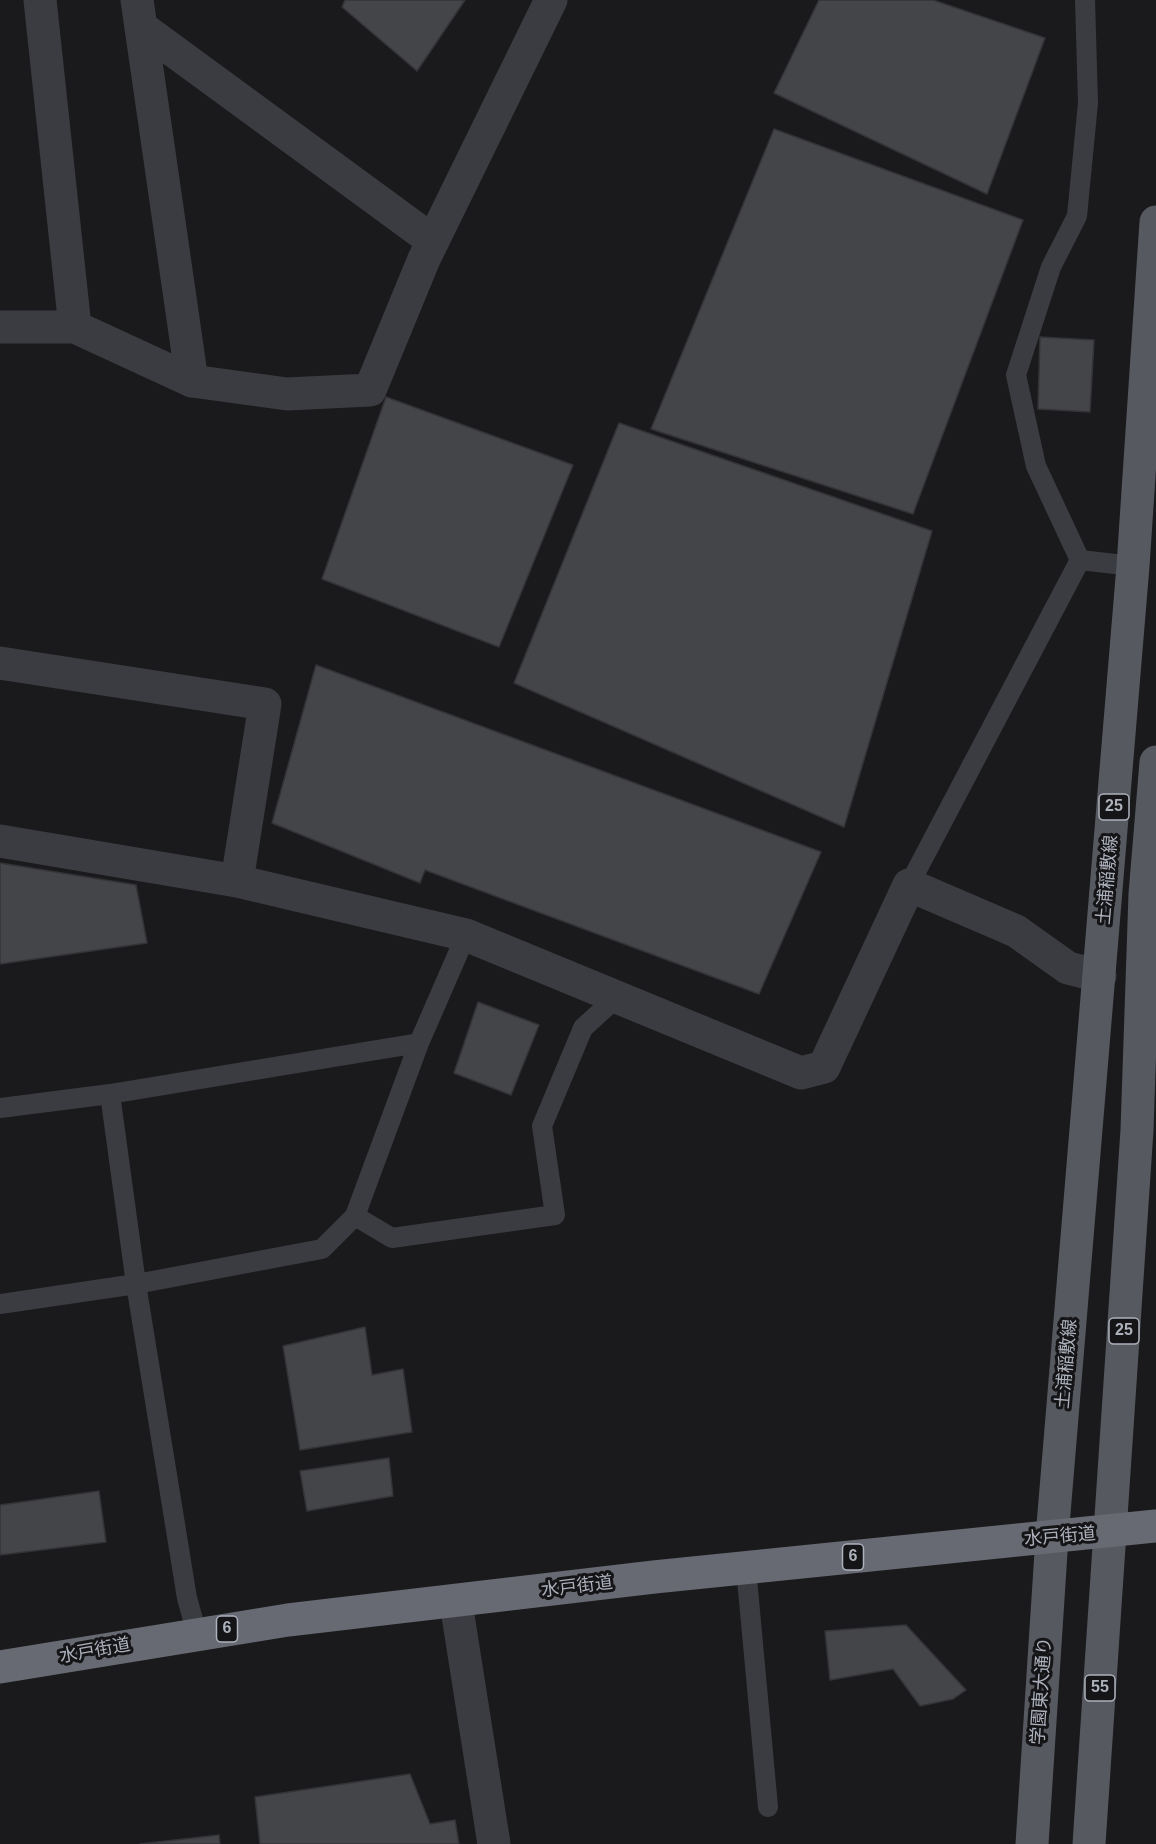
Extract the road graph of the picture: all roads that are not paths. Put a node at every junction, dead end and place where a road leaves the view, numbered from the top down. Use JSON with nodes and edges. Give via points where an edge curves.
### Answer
{"nodes":[{"id":1,"x":40,"y":0,"type":"edge"},
{"id":2,"x":551,"y":0,"type":"edge"},
{"id":3,"x":1084,"y":0,"type":"edge"},
{"id":4,"x":139,"y":14,"type":"edge"},
{"id":5,"x":1156,"y":222,"type":"edge"},
{"id":6,"x":433,"y":241,"type":"junction"},
{"id":7,"x":0,"y":327,"type":"edge"},
{"id":8,"x":75,"y":327,"type":"junction"},
{"id":9,"x":192,"y":381,"type":"junction"},
{"id":10,"x":1080,"y":560,"type":"junction"},
{"id":11,"x":1133,"y":566,"type":"junction"},
{"id":12,"x":0,"y":663,"type":"edge"},
{"id":13,"x":1156,"y":762,"type":"edge"},
{"id":14,"x":0,"y":841,"type":"edge"},
{"id":15,"x":237,"y":881,"type":"junction"},
{"id":16,"x":909,"y":885,"type":"junction"},
{"id":17,"x":466,"y":934,"type":"junction"},
{"id":18,"x":1100,"y":976,"type":"junction"},
{"id":19,"x":618,"y":996,"type":"junction"},
{"id":20,"x":419,"y":1043,"type":"junction"},
{"id":21,"x":110,"y":1094,"type":"junction"},
{"id":22,"x":0,"y":1108,"type":"edge"},
{"id":23,"x":355,"y":1216,"type":"junction"},
{"id":24,"x":136,"y":1284,"type":"junction"},
{"id":25,"x":0,"y":1304,"type":"edge"},
{"id":26,"x":1156,"y":1526,"type":"edge"},
{"id":27,"x":1111,"y":1532,"type":"junction"},
{"id":28,"x":1052,"y":1537,"type":"junction"},
{"id":29,"x":746,"y":1568,"type":"junction"},
{"id":30,"x":456,"y":1603,"type":"junction"},
{"id":31,"x":198,"y":1634,"type":"junction"},
{"id":32,"x":0,"y":1667,"type":"edge"},
{"id":33,"x":768,"y":1807,"type":"dead end"},
{"id":34,"x":494,"y":1844,"type":"edge"},
{"id":35,"x":1032,"y":1844,"type":"edge"},
{"id":36,"x":1089,"y":1844,"type":"edge"}],
"edges":[{"from":1,"to":8,"type":"street"},
{"from":2,"to":6,"type":"street"},
{"from":3,"to":10,"type":"lane","via":[[1088,103],[1077,216],[1052,267],[1016,375],[1036,466]]},
{"from":4,"to":6,"type":"street"},
{"from":4,"to":9,"type":"street"},
{"from":5,"to":11,"type":"main road","name":"土浦稲敷線","number":"25"},
{"from":6,"to":9,"type":"street","via":[[370,390],[287,394]]},
{"from":7,"to":8,"type":"street"},
{"from":8,"to":9,"type":"street"},
{"from":10,"to":11,"type":"lane"},
{"from":10,"to":16,"type":"lane"},
{"from":11,"to":18,"type":"main road","name":"土浦稲敷線","number":"25"},
{"from":12,"to":15,"type":"street","via":[[265,704]]},
{"from":13,"to":27,"type":"main road","name":"土浦稲敷線","number":"25","via":[[1144,894],[1137,1130]]},
{"from":14,"to":15,"type":"street"},
{"from":15,"to":17,"type":"street"},
{"from":16,"to":18,"type":"street","via":[[1016,932],[1068,968]]},
{"from":16,"to":19,"type":"street","via":[[824,1067],[801,1074]]},
{"from":17,"to":19,"type":"street"},
{"from":17,"to":20,"type":"lane"},
{"from":18,"to":28,"type":"main road","name":"土浦稲敷線","number":"25"},
{"from":19,"to":23,"type":"lane","via":[[583,1028],[542,1126],[555,1215],[392,1238]]},
{"from":20,"to":21,"type":"lane"},
{"from":20,"to":23,"type":"lane"},
{"from":21,"to":22,"type":"lane"},
{"from":21,"to":24,"type":"lane"},
{"from":23,"to":24,"type":"lane","via":[[322,1249]]},
{"from":24,"to":25,"type":"lane"},
{"from":24,"to":31,"type":"lane","via":[[187,1598]]},
{"from":26,"to":27,"type":"highway","name":"水戸街道","number":"6"},
{"from":27,"to":28,"type":"highway","name":"水戸街道","number":"6"},
{"from":27,"to":36,"type":"main road","number":"55"},
{"from":28,"to":29,"type":"highway","name":"水戸街道","number":"6"},
{"from":28,"to":35,"type":"main road","name":"学園東大通り"},
{"from":29,"to":30,"type":"highway","name":"水戸街道","number":"6"},
{"from":29,"to":33,"type":"lane"},
{"from":30,"to":31,"type":"highway","name":"水戸街道","number":"6","via":[[288,1620]]},
{"from":30,"to":34,"type":"street"},
{"from":31,"to":32,"type":"highway","name":"水戸街道","number":"6"}]}
